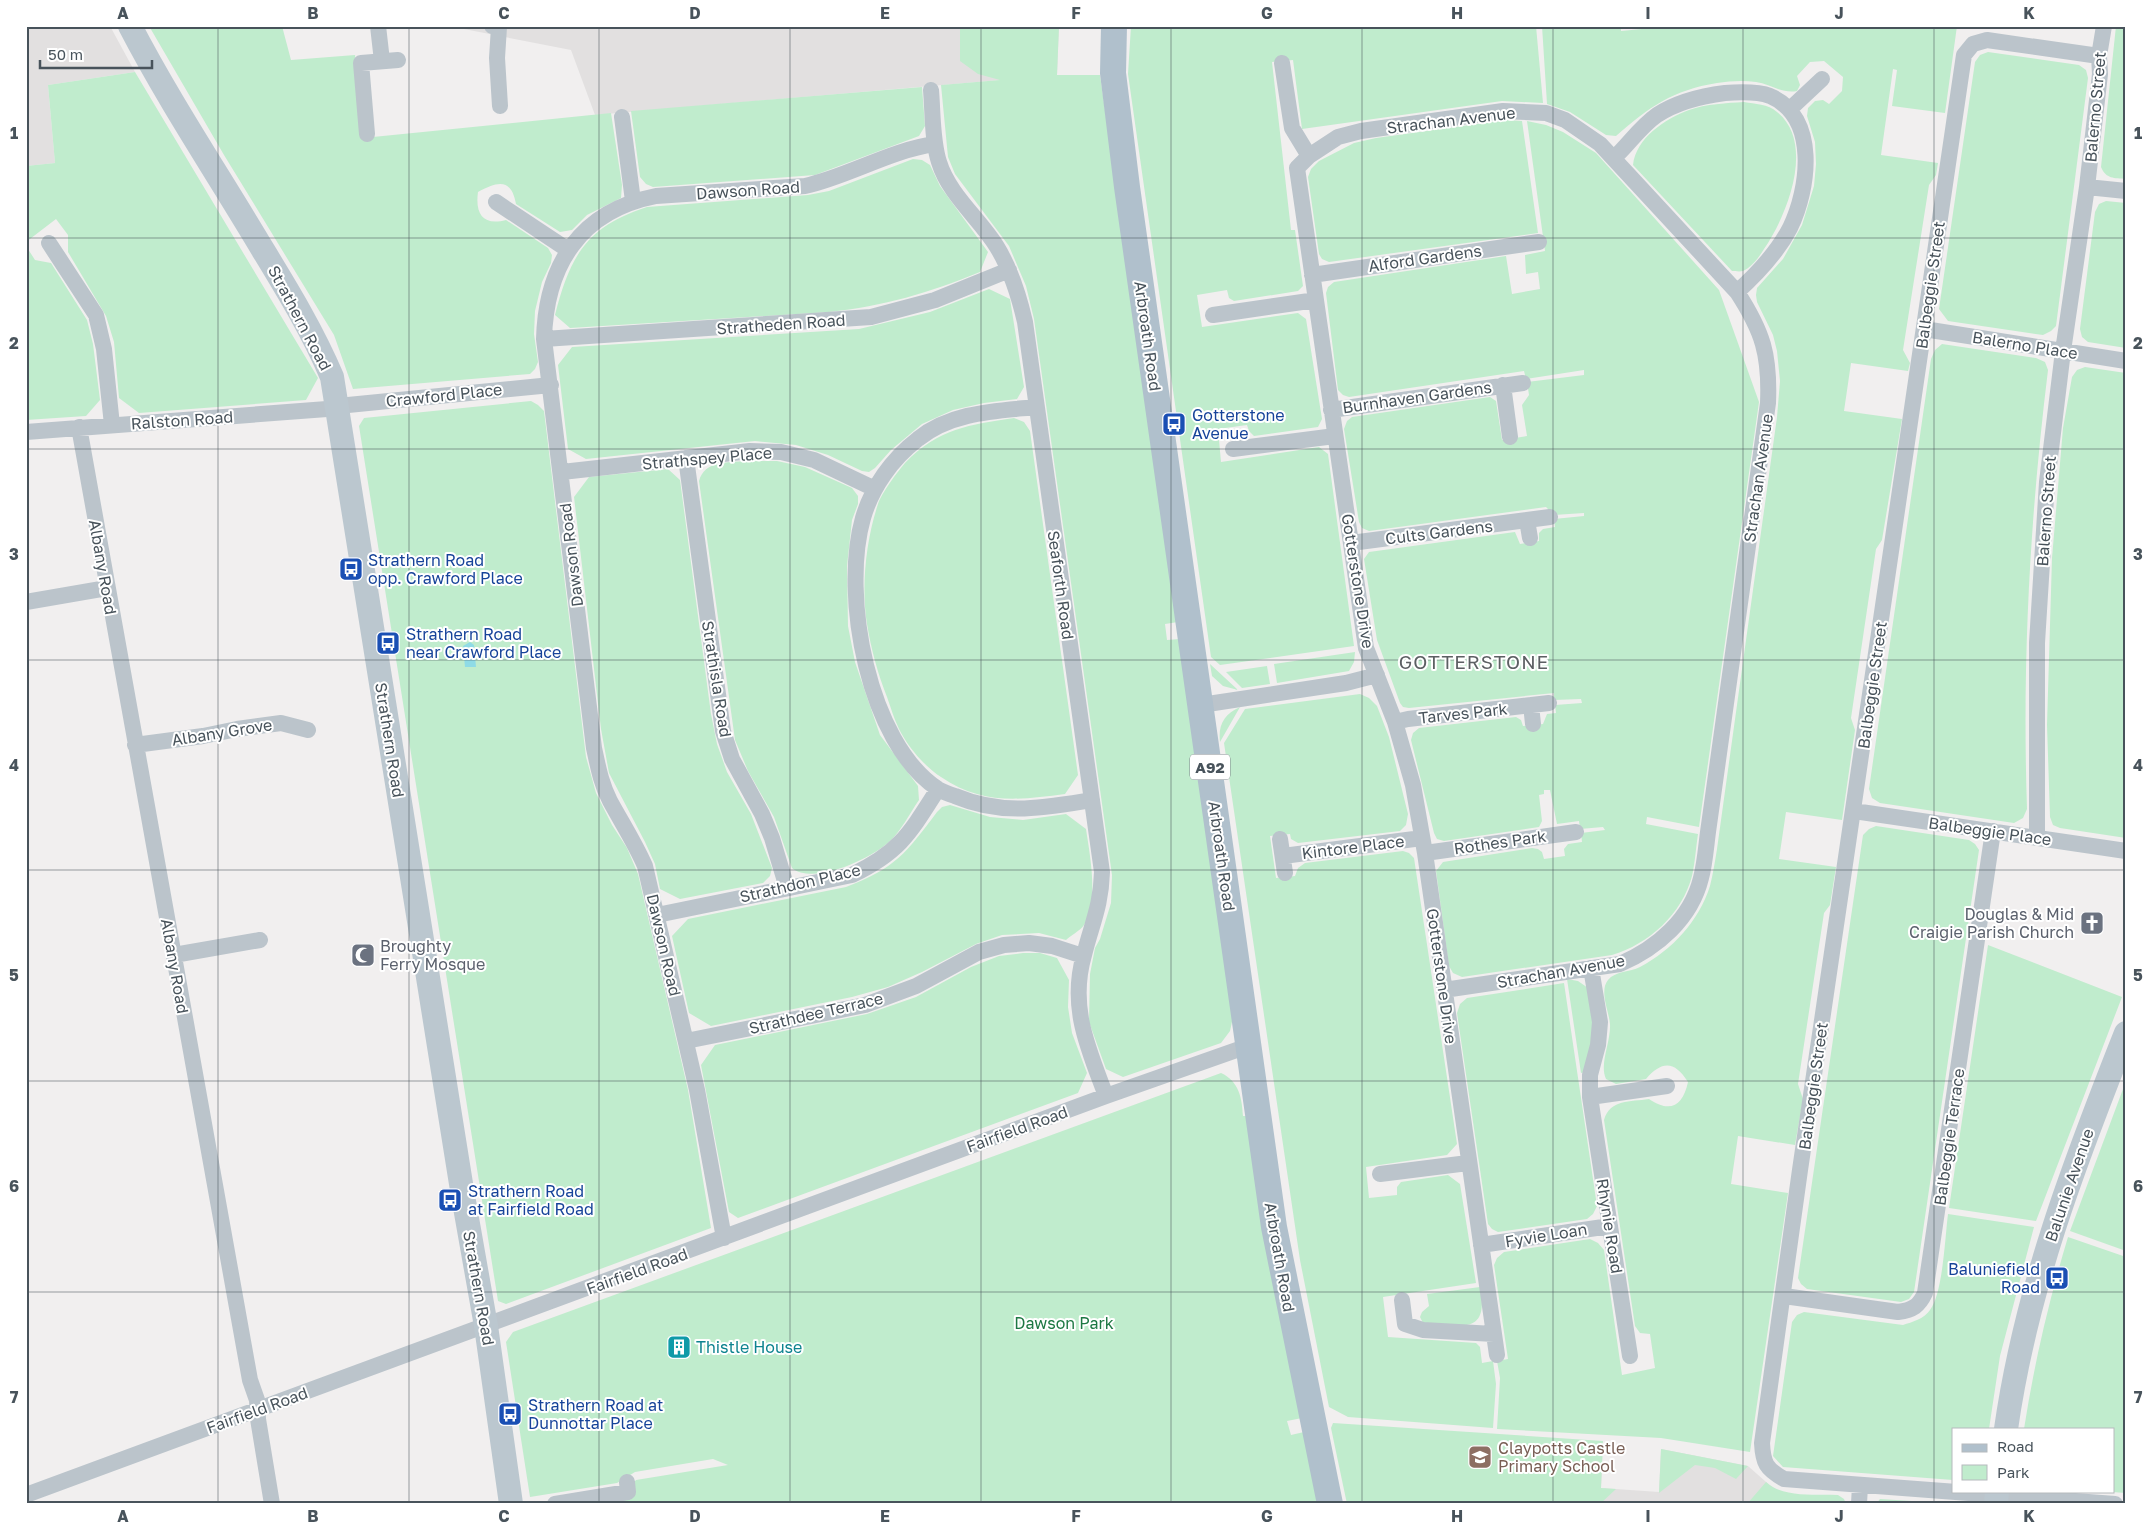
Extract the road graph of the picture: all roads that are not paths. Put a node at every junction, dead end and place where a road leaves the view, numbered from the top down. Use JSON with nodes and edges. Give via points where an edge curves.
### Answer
{"nodes":[{"id":1,"x":130,"y":26,"type":"edge"},
{"id":2,"x":378,"y":26,"type":"edge"},
{"id":3,"x":1114,"y":26,"type":"edge"},
{"id":4,"x":2104,"y":26,"type":"edge"},
{"id":5,"x":496,"y":27,"type":"edge"},
{"id":6,"x":2099,"y":56,"type":"junction"},
{"id":7,"x":1282,"y":63,"type":"dead end"},
{"id":8,"x":1822,"y":79,"type":"dead end"},
{"id":9,"x":932,"y":90,"type":"dead end"},
{"id":10,"x":500,"y":106,"type":"dead end"},
{"id":11,"x":1790,"y":109,"type":"junction"},
{"id":12,"x":622,"y":117,"type":"dead end"},
{"id":13,"x":367,"y":134,"type":"dead end"},
{"id":14,"x":935,"y":144,"type":"junction"},
{"id":15,"x":1309,"y":156,"type":"junction"},
{"id":16,"x":1614,"y":158,"type":"junction"},
{"id":17,"x":2088,"y":187,"type":"junction"},
{"id":18,"x":2126,"y":191,"type":"edge"},
{"id":19,"x":633,"y":201,"type":"junction"},
{"id":20,"x":496,"y":202,"type":"dead end"},
{"id":21,"x":1539,"y":242,"type":"dead end"},
{"id":22,"x":49,"y":243,"type":"dead end"},
{"id":23,"x":568,"y":250,"type":"junction"},
{"id":24,"x":1009,"y":270,"type":"junction"},
{"id":25,"x":1312,"y":275,"type":"junction"},
{"id":26,"x":1737,"y":292,"type":"junction"},
{"id":27,"x":1316,"y":300,"type":"junction"},
{"id":28,"x":1212,"y":315,"type":"dead end"},
{"id":29,"x":1924,"y":329,"type":"junction"},
{"id":30,"x":544,"y":339,"type":"junction"},
{"id":31,"x":2063,"y":351,"type":"junction"},
{"id":32,"x":2126,"y":361,"type":"edge"},
{"id":33,"x":1523,"y":382,"type":"dead end"},
{"id":34,"x":551,"y":384,"type":"junction"},
{"id":35,"x":1503,"y":385,"type":"junction"},
{"id":36,"x":338,"y":407,"type":"junction"},
{"id":37,"x":1036,"y":407,"type":"junction"},
{"id":38,"x":1331,"y":410,"type":"junction"},
{"id":39,"x":112,"y":425,"type":"junction"},
{"id":40,"x":78,"y":428,"type":"junction"},
{"id":41,"x":26,"y":432,"type":"edge"},
{"id":42,"x":1335,"y":436,"type":"junction"},
{"id":43,"x":1510,"y":437,"type":"dead end"},
{"id":44,"x":1233,"y":449,"type":"dead end"},
{"id":45,"x":686,"y":458,"type":"junction"},
{"id":46,"x":562,"y":472,"type":"junction"},
{"id":47,"x":875,"y":489,"type":"junction"},
{"id":48,"x":1550,"y":517,"type":"dead end"},
{"id":49,"x":1527,"y":520,"type":"junction"},
{"id":50,"x":1530,"y":538,"type":"dead end"},
{"id":51,"x":1351,"y":543,"type":"junction"},
{"id":52,"x":107,"y":588,"type":"junction"},
{"id":53,"x":26,"y":602,"type":"edge"},
{"id":54,"x":1377,"y":675,"type":"junction"},
{"id":55,"x":1549,"y":703,"type":"dead end"},
{"id":56,"x":1201,"y":705,"type":"junction"},
{"id":57,"x":1531,"y":705,"type":"junction"},
{"id":58,"x":1395,"y":722,"type":"junction"},
{"id":59,"x":1533,"y":724,"type":"dead end"},
{"id":60,"x":308,"y":730,"type":"dead end"},
{"id":61,"x":135,"y":745,"type":"junction"},
{"id":62,"x":938,"y":790,"type":"junction"},
{"id":63,"x":1092,"y":800,"type":"junction"},
{"id":64,"x":1854,"y":811,"type":"junction"},
{"id":65,"x":1993,"y":831,"type":"junction"},
{"id":66,"x":1576,"y":832,"type":"dead end"},
{"id":67,"x":2037,"y":838,"type":"junction"},
{"id":68,"x":1280,"y":839,"type":"dead end"},
{"id":69,"x":1423,"y":846,"type":"junction"},
{"id":70,"x":2126,"y":851,"type":"edge"},
{"id":71,"x":1283,"y":856,"type":"junction"},
{"id":72,"x":1286,"y":872,"type":"dead end"},
{"id":73,"x":787,"y":888,"type":"junction"},
{"id":74,"x":657,"y":915,"type":"junction"},
{"id":75,"x":260,"y":940,"type":"dead end"},
{"id":76,"x":174,"y":954,"type":"junction"},
{"id":77,"x":1083,"y":956,"type":"junction"},
{"id":78,"x":1591,"y":968,"type":"junction"},
{"id":79,"x":1444,"y":990,"type":"junction"},
{"id":80,"x":2126,"y":1033,"type":"edge"},
{"id":81,"x":686,"y":1041,"type":"junction"},
{"id":82,"x":1248,"y":1046,"type":"junction"},
{"id":83,"x":1667,"y":1086,"type":"dead end"},
{"id":84,"x":1106,"y":1096,"type":"junction"},
{"id":85,"x":1590,"y":1097,"type":"junction"},
{"id":86,"x":1468,"y":1162,"type":"junction"},
{"id":87,"x":1380,"y":1174,"type":"dead end"},
{"id":88,"x":1610,"y":1226,"type":"junction"},
{"id":89,"x":724,"y":1238,"type":"junction"},
{"id":90,"x":1481,"y":1245,"type":"junction"},
{"id":91,"x":1784,"y":1296,"type":"junction"},
{"id":92,"x":1402,"y":1300,"type":"dead end"},
{"id":93,"x":486,"y":1326,"type":"junction"},
{"id":94,"x":1494,"y":1334,"type":"junction"},
{"id":95,"x":1497,"y":1355,"type":"dead end"},
{"id":96,"x":1630,"y":1356,"type":"dead end"},
{"id":97,"x":258,"y":1410,"type":"junction"},
{"id":98,"x":2006,"y":1428,"type":"edge"},
{"id":99,"x":627,"y":1482,"type":"dead end"},
{"id":100,"x":1860,"y":1485,"type":"junction"},
{"id":101,"x":26,"y":1496,"type":"edge"},
{"id":102,"x":1997,"y":1497,"type":"edge"},
{"id":103,"x":272,"y":1504,"type":"edge"},
{"id":104,"x":511,"y":1504,"type":"edge"},
{"id":105,"x":555,"y":1504,"type":"edge"},
{"id":106,"x":1330,"y":1504,"type":"edge"},
{"id":107,"x":1859,"y":1504,"type":"edge"},
{"id":108,"x":2115,"y":1504,"type":"edge"}],
"edges":[{"from":1,"to":36,"type":"street","name":"Strathern Road","via":[[316,340],[332,377]]},
{"from":2,"to":13,"type":"street","via":[[390,60],[361,62]]},
{"from":3,"to":56,"type":"main road","name":"Arbroath Road","number":"A92","via":[[1113,73],[1127,187]]},
{"from":4,"to":6,"type":"street","name":"Balerno Street"},
{"from":5,"to":10,"type":"street"},
{"from":6,"to":17,"type":"street","name":"Balerno Street","via":[[2100,74]]},
{"from":6,"to":29,"type":"street","name":"Balbeggie Street","via":[[1987,40],[1973,44],[1964,55]]},
{"from":7,"to":15,"type":"street","via":[[1292,128]]},
{"from":8,"to":11,"type":"street"},
{"from":9,"to":14,"type":"street","name":"Seaforth Road"},
{"from":11,"to":16,"type":"street","via":[[1770,96],[1742,92],[1683,102],[1658,115],[1638,131]]},
{"from":11,"to":26,"type":"street","via":[[1803,133],[1806,161],[1802,192],[1790,227],[1772,258]]},
{"from":12,"to":19,"type":"street"},
{"from":14,"to":19,"type":"street","name":"Dawson Road","via":[[806,186],[656,196]]},
{"from":14,"to":24,"type":"street","name":"Seaforth Road","via":[[947,180],[997,246]]},
{"from":15,"to":16,"type":"street","name":"Strachan Avenue","via":[[1338,137],[1361,130],[1510,111],[1546,114],[1565,120]]},
{"from":15,"to":25,"type":"street","name":"Gotterstone Drive","via":[[1297,168]]},
{"from":16,"to":26,"type":"street","name":"Strachan Avenue"},
{"from":17,"to":18,"type":"street"},
{"from":17,"to":31,"type":"street","name":"Balerno Street"},
{"from":19,"to":23,"type":"street","name":"Dawson Road","via":[[610,212],[587,229]]},
{"from":20,"to":23,"type":"street"},
{"from":21,"to":25,"type":"street","name":"Alford Gardens"},
{"from":22,"to":39,"type":"street","via":[[96,315],[104,349]]},
{"from":23,"to":30,"type":"street","name":"Dawson Road","via":[[552,284],[545,312]]},
{"from":24,"to":30,"type":"street","name":"Stratheden Road","via":[[935,300],[871,317]]},
{"from":24,"to":37,"type":"street","name":"Seaforth Road","via":[[1019,296]]},
{"from":25,"to":27,"type":"street","name":"Gotterstone Drive"},
{"from":26,"to":78,"type":"street","name":"Strachan Avenue","via":[[1755,320],[1766,350],[1770,376],[1701,879],[1689,908],[1668,934],[1643,954],[1620,964]]},
{"from":27,"to":28,"type":"street"},
{"from":27,"to":38,"type":"street","name":"Gotterstone Drive"},
{"from":29,"to":31,"type":"street","name":"Balerno Place"},
{"from":29,"to":64,"type":"street","name":"Balbeggie Street"},
{"from":30,"to":34,"type":"street","name":"Dawson Road"},
{"from":31,"to":32,"type":"street","name":"Balerno Place"},
{"from":31,"to":67,"type":"street","name":"Balerno Street","via":[[2047,482],[2037,643]]},
{"from":33,"to":35,"type":"street","name":"Burnhaven Gardens"},
{"from":34,"to":36,"type":"street","name":"Crawford Place"},
{"from":34,"to":46,"type":"street","name":"Dawson Road"},
{"from":35,"to":38,"type":"street","name":"Burnhaven Gardens"},
{"from":35,"to":43,"type":"street","name":"Burnhaven Gardens"},
{"from":36,"to":39,"type":"street","name":"Ralston Road"},
{"from":36,"to":93,"type":"street","name":"Strathern Road"},
{"from":37,"to":47,"type":"street","via":[[978,414],[948,422],[919,438],[893,462]]},
{"from":37,"to":63,"type":"street","name":"Seaforth Road"},
{"from":38,"to":42,"type":"street","name":"Gotterstone Drive"},
{"from":39,"to":40,"type":"street","name":"Ralston Road"},
{"from":40,"to":41,"type":"street","name":"Ralston Road"},
{"from":40,"to":52,"type":"street","name":"Albany Road"},
{"from":42,"to":44,"type":"street"},
{"from":42,"to":51,"type":"street","name":"Gotterstone Drive"},
{"from":45,"to":46,"type":"street","name":"Strathspey Place"},
{"from":45,"to":47,"type":"street","name":"Strathspey Place","via":[[750,451],[781,452],[814,460]]},
{"from":45,"to":73,"type":"street","name":"Strathisla Road","via":[[723,731],[732,759],[772,838]]},
{"from":46,"to":74,"type":"street","name":"Dawson Road","via":[[596,757],[610,800],[645,866]]},
{"from":47,"to":62,"type":"street","via":[[863,519],[858,551],[858,633],[869,676],[897,744],[915,769]]},
{"from":48,"to":49,"type":"street","name":"Cults Gardens"},
{"from":49,"to":50,"type":"street"},
{"from":49,"to":51,"type":"street","name":"Cults Gardens"},
{"from":51,"to":54,"type":"street","name":"Gotterstone Drive","via":[[1366,648]]},
{"from":52,"to":53,"type":"street"},
{"from":52,"to":61,"type":"street","name":"Albany Road"},
{"from":54,"to":56,"type":"street","via":[[1346,683]]},
{"from":54,"to":58,"type":"street","name":"Gotterstone Drive"},
{"from":55,"to":57,"type":"street","name":"Tarves Park"},
{"from":56,"to":82,"type":"main road","name":"Arbroath Road","number":"A92"},
{"from":57,"to":58,"type":"street","name":"Tarves Park"},
{"from":57,"to":59,"type":"street","name":"Tarves Park"},
{"from":58,"to":69,"type":"street","name":"Gotterstone Drive","via":[[1413,785]]},
{"from":60,"to":61,"type":"street","name":"Albany Grove","via":[[280,723]]},
{"from":61,"to":76,"type":"street","name":"Albany Road"},
{"from":62,"to":63,"type":"street","via":[[997,809],[1024,809]]},
{"from":62,"to":73,"type":"street","name":"Strathdon Place","via":[[912,830],[896,848],[874,864],[852,874]]},
{"from":63,"to":77,"type":"street","name":"Seaforth Road","via":[[1102,893]]},
{"from":64,"to":65,"type":"street","name":"Balbeggie Place"},
{"from":64,"to":91,"type":"street","name":"Balbeggie Street"},
{"from":65,"to":67,"type":"street","name":"Balbeggie Place"},
{"from":65,"to":91,"type":"street","name":"Balbeggie Terrace","via":[[1926,1293],[1920,1304],[1898,1312]]},
{"from":66,"to":69,"type":"street","name":"Rothes Park"},
{"from":67,"to":70,"type":"street","name":"Balbeggie Place"},
{"from":68,"to":71,"type":"street","name":"Kintore Place"},
{"from":69,"to":71,"type":"street","name":"Kintore Place"},
{"from":69,"to":79,"type":"street","name":"Gotterstone Drive"},
{"from":71,"to":72,"type":"street","name":"Kintore Place"},
{"from":73,"to":74,"type":"street","name":"Strathdon Place"},
{"from":74,"to":81,"type":"street","name":"Dawson Road"},
{"from":75,"to":76,"type":"street"},
{"from":76,"to":97,"type":"street","name":"Albany Road"},
{"from":77,"to":81,"type":"street","name":"Strathdee Terrace","via":[[1029,942],[1004,945],[980,952],[916,986],[864,1004]]},
{"from":77,"to":84,"type":"street","name":"Seaforth Road","via":[[1078,1010]]},
{"from":78,"to":79,"type":"street","name":"Strachan Avenue"},
{"from":78,"to":85,"type":"street","name":"Rhynie Road","via":[[1600,1022],[1590,1076]]},
{"from":79,"to":86,"type":"street","name":"Gotterstone Drive"},
{"from":80,"to":98,"type":"street","name":"Balunie Avenue","via":[[2052,1229],[2029,1309]]},
{"from":81,"to":89,"type":"street","name":"Dawson Road"},
{"from":82,"to":84,"type":"street","name":"Fairfield Road"},
{"from":82,"to":106,"type":"main road","name":"Arbroath Road","number":"A92","via":[[1274,1227]]},
{"from":83,"to":85,"type":"street"},
{"from":84,"to":89,"type":"street","name":"Fairfield Road"},
{"from":85,"to":88,"type":"street","name":"Rhynie Road"},
{"from":86,"to":87,"type":"street"},
{"from":86,"to":90,"type":"street","name":"Gotterstone Drive"},
{"from":88,"to":90,"type":"street","name":"Fyvie Loan"},
{"from":88,"to":96,"type":"street","name":"Rhynie Road"},
{"from":89,"to":93,"type":"street","name":"Fairfield Road"},
{"from":90,"to":94,"type":"street","name":"Gotterstone Drive"},
{"from":91,"to":100,"type":"street","name":"Balbeggie Street","via":[[1762,1443],[1763,1457],[1770,1472],[1784,1479]]},
{"from":92,"to":94,"type":"street","via":[[1405,1324],[1423,1330]]},
{"from":93,"to":97,"type":"street","name":"Fairfield Road"},
{"from":93,"to":104,"type":"street","name":"Strathern Road"},
{"from":94,"to":95,"type":"street","name":"Gotterstone Drive"},
{"from":97,"to":101,"type":"street","name":"Fairfield Road"},
{"from":97,"to":103,"type":"street","name":"Albany Road"},
{"from":99,"to":105,"type":"street","via":[[628,1492]]},
{"from":100,"to":102,"type":"street"},
{"from":100,"to":107,"type":"street"},
{"from":102,"to":108,"type":"street"}]}
